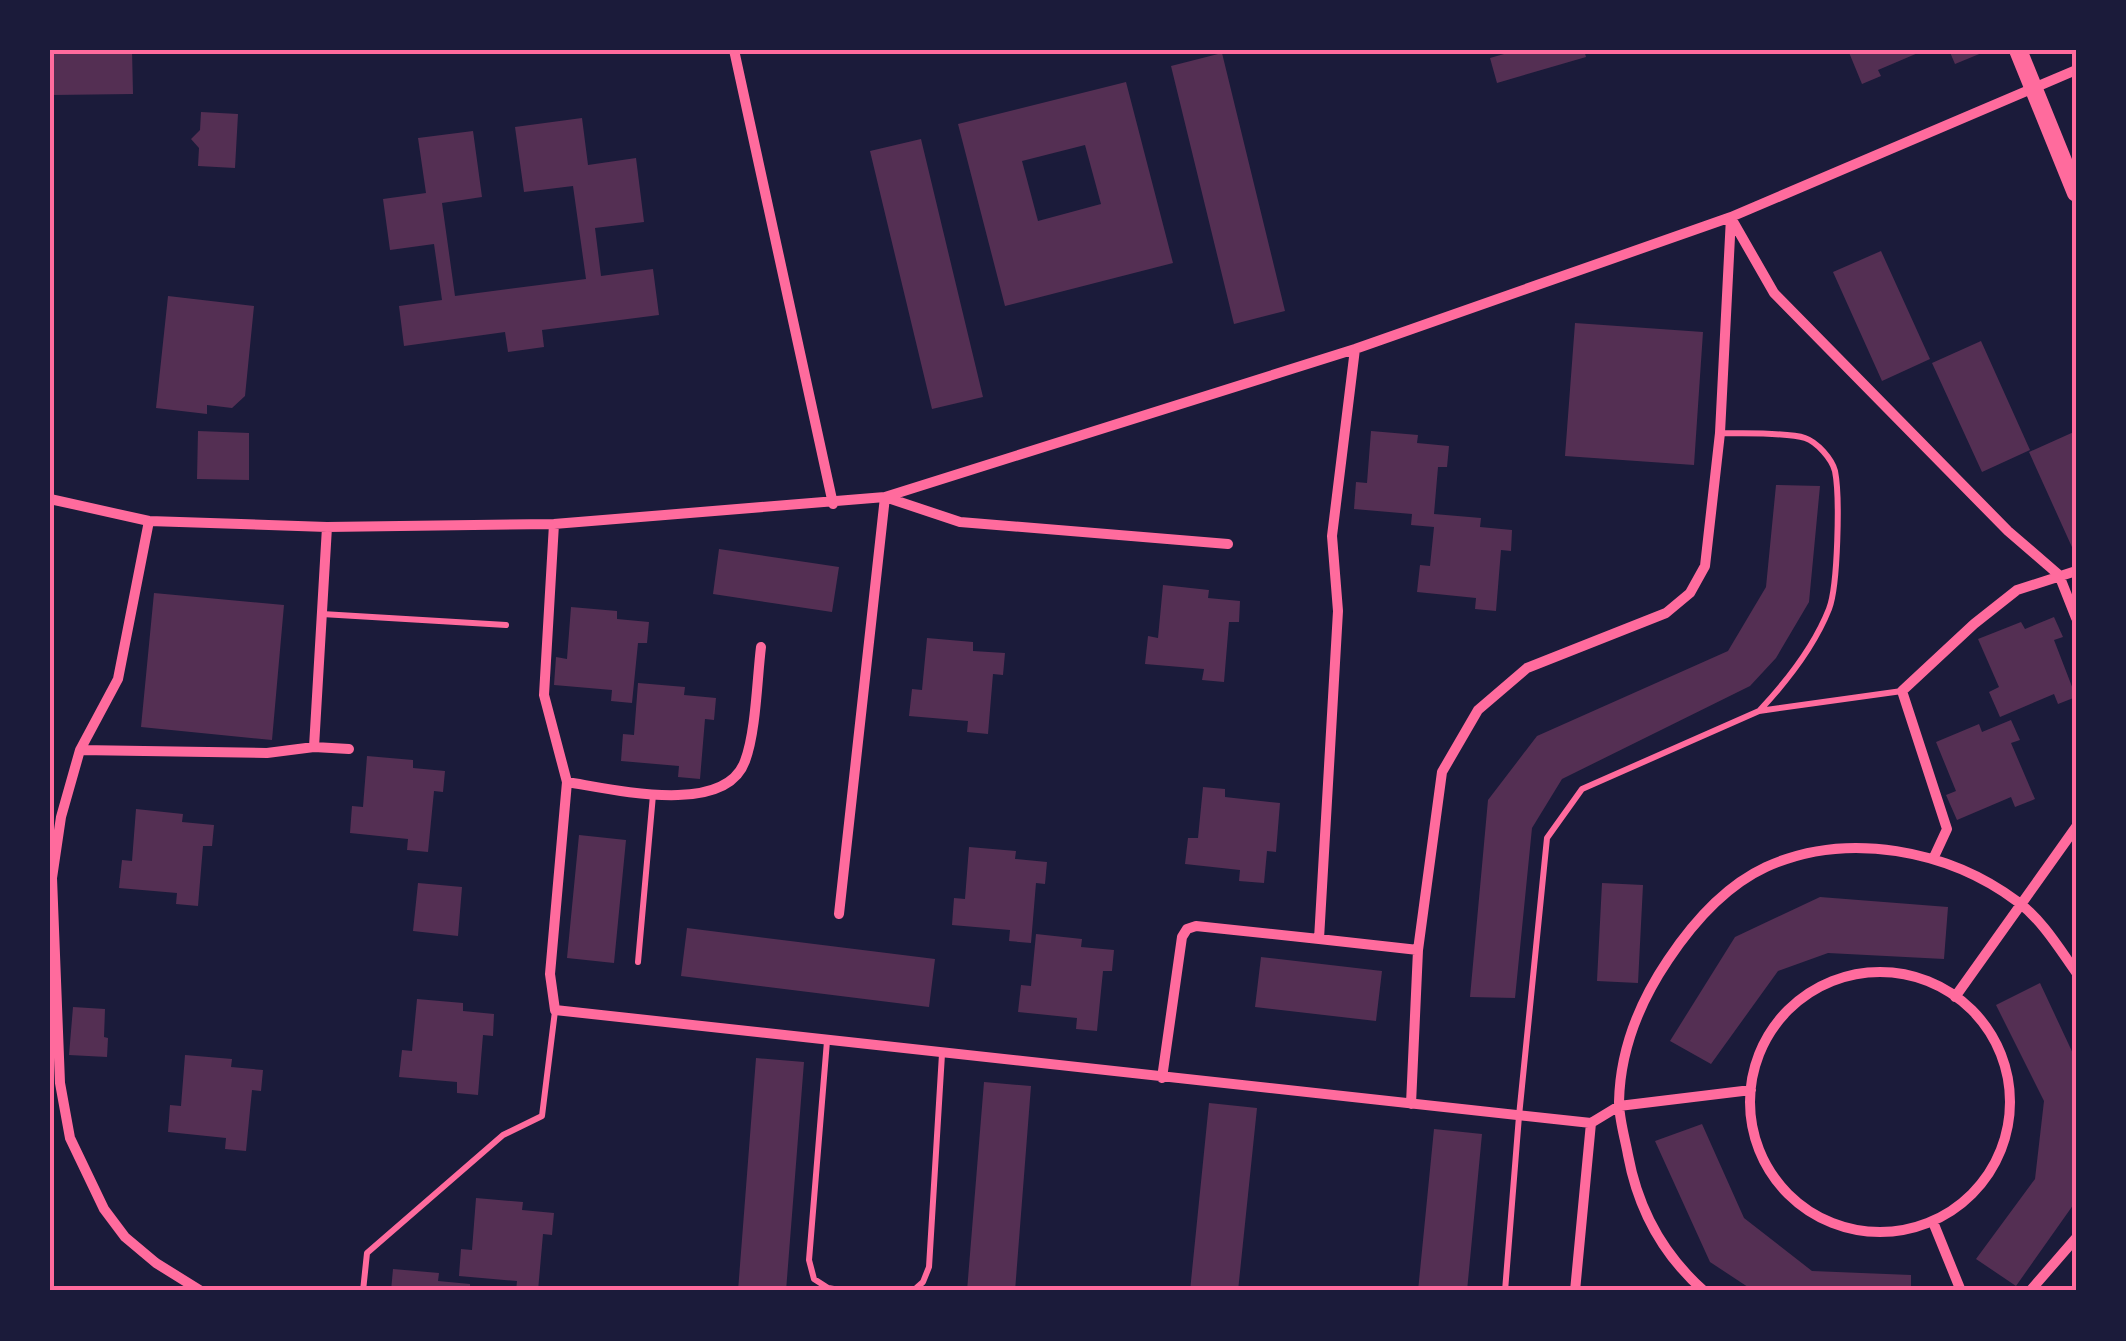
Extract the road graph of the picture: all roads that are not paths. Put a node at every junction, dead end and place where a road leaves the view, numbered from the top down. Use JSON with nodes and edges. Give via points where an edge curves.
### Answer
{"nodes":[{"id":1,"x":734,"y":50,"type":"edge"},
{"id":2,"x":2018,"y":50,"type":"edge"},
{"id":3,"x":2076,"y":70,"type":"edge"},
{"id":4,"x":2034,"y":88,"type":"junction"},
{"id":5,"x":2076,"y":193,"type":"edge"},
{"id":6,"x":1731,"y":217,"type":"junction"},
{"id":7,"x":1355,"y":349,"type":"junction"},
{"id":8,"x":1720,"y":433,"type":"junction"},
{"id":9,"x":885,"y":497,"type":"junction"},
{"id":10,"x":50,"y":499,"type":"edge"},
{"id":11,"x":833,"y":504,"type":"junction"},
{"id":12,"x":149,"y":522,"type":"junction"},
{"id":13,"x":554,"y":524,"type":"junction"},
{"id":14,"x":327,"y":527,"type":"junction"},
{"id":15,"x":1228,"y":544,"type":"dead end"},
{"id":16,"x":2076,"y":571,"type":"edge"},
{"id":17,"x":2059,"y":575,"type":"junction"},
{"id":18,"x":321,"y":614,"type":"junction"},
{"id":19,"x":2076,"y":618,"type":"edge"},
{"id":20,"x":506,"y":625,"type":"dead end"},
{"id":21,"x":761,"y":647,"type":"dead end"},
{"id":22,"x":1902,"y":691,"type":"junction"},
{"id":23,"x":1760,"y":711,"type":"junction"},
{"id":24,"x":314,"y":747,"type":"junction"},
{"id":25,"x":349,"y":749,"type":"dead end"},
{"id":26,"x":80,"y":750,"type":"junction"},
{"id":27,"x":568,"y":782,"type":"junction"},
{"id":28,"x":653,"y":795,"type":"junction"},
{"id":29,"x":2076,"y":827,"type":"edge"},
{"id":30,"x":1934,"y":857,"type":"junction"},
{"id":31,"x":2019,"y":903,"type":"junction"},
{"id":32,"x":839,"y":914,"type":"dead end"},
{"id":33,"x":1318,"y":939,"type":"junction"},
{"id":34,"x":1418,"y":950,"type":"junction"},
{"id":35,"x":638,"y":962,"type":"dead end"},
{"id":36,"x":2076,"y":972,"type":"edge"},
{"id":37,"x":1955,"y":997,"type":"junction"},
{"id":38,"x":555,"y":1010,"type":"junction"},
{"id":39,"x":827,"y":1040,"type":"junction"},
{"id":40,"x":942,"y":1053,"type":"junction"},
{"id":41,"x":1162,"y":1078,"type":"junction"},
{"id":42,"x":1752,"y":1090,"type":"junction"},
{"id":43,"x":1411,"y":1104,"type":"junction"},
{"id":44,"x":1619,"y":1106,"type":"junction"},
{"id":45,"x":1518,"y":1116,"type":"junction"},
{"id":46,"x":1590,"y":1123,"type":"junction"},
{"id":47,"x":1934,"y":1222,"type":"junction"},
{"id":48,"x":2076,"y":1238,"type":"edge"},
{"id":49,"x":201,"y":1291,"type":"edge"},
{"id":50,"x":363,"y":1291,"type":"edge"},
{"id":51,"x":845,"y":1291,"type":"edge"},
{"id":52,"x":913,"y":1291,"type":"edge"},
{"id":53,"x":1505,"y":1291,"type":"edge"},
{"id":54,"x":1575,"y":1291,"type":"edge"},
{"id":55,"x":1704,"y":1291,"type":"edge"},
{"id":56,"x":1961,"y":1291,"type":"edge"},
{"id":57,"x":2030,"y":1291,"type":"edge"}],
"edges":[{"from":1,"to":11,"type":"street"},
{"from":2,"to":4,"type":"street"},
{"from":3,"to":4,"type":"street"},
{"from":4,"to":5,"type":"street"},
{"from":4,"to":6,"type":"street"},
{"from":6,"to":7,"type":"street"},
{"from":6,"to":8,"type":"street"},
{"from":6,"to":17,"type":"street","via":[[1774,292]]},
{"from":7,"to":9,"type":"street"},
{"from":7,"to":33,"type":"street","via":[[1332,536],[1338,611]]},
{"from":8,"to":23,"type":"lane","via":[[1805,438],[1835,468],[1831,604],[1799,664]]},
{"from":8,"to":34,"type":"street","via":[[1705,566],[1690,593],[1666,613],[1527,668],[1478,710],[1442,772]]},
{"from":9,"to":11,"type":"street"},
{"from":9,"to":15,"type":"street","via":[[960,522]]},
{"from":9,"to":32,"type":"street"},
{"from":10,"to":12,"type":"street"},
{"from":11,"to":13,"type":"street"},
{"from":12,"to":14,"type":"street"},
{"from":12,"to":26,"type":"street","via":[[118,678]]},
{"from":13,"to":14,"type":"street"},
{"from":13,"to":27,"type":"street","via":[[544,695]]},
{"from":14,"to":18,"type":"street"},
{"from":16,"to":17,"type":"street"},
{"from":17,"to":19,"type":"street"},
{"from":17,"to":22,"type":"street","via":[[2017,590]]},
{"from":18,"to":20,"type":"lane"},
{"from":18,"to":24,"type":"street"},
{"from":21,"to":28,"type":"street","via":[[746,760],[736,779],[716,792]]},
{"from":22,"to":23,"type":"lane"},
{"from":22,"to":30,"type":"street","via":[[1947,829]]},
{"from":23,"to":45,"type":"lane","via":[[1582,789],[1547,838]]},
{"from":24,"to":25,"type":"street"},
{"from":24,"to":26,"type":"street","via":[[267,753]]},
{"from":26,"to":49,"type":"street","via":[[52,878],[60,1083],[70,1138],[125,1236]]},
{"from":27,"to":28,"type":"street"},
{"from":27,"to":38,"type":"street","via":[[550,974]]},
{"from":28,"to":35,"type":"lane"},
{"from":29,"to":31,"type":"street"},
{"from":30,"to":31,"type":"street"},
{"from":30,"to":44,"type":"street","via":[[1820,850],[1765,868],[1720,897],[1684,936],[1636,1017],[1622,1062]]},
{"from":31,"to":36,"type":"street"},
{"from":31,"to":37,"type":"street"},
{"from":33,"to":34,"type":"street"},
{"from":33,"to":41,"type":"street","via":[[1187,929]]},
{"from":34,"to":43,"type":"street"},
{"from":37,"to":42,"type":"street","via":[[1888,970],[1831,978],[1774,1026],[1760,1051]]},
{"from":37,"to":47,"type":"street","via":[[1987,1029],[2005,1061],[2011,1113],[1996,1168],[1958,1209]]},
{"from":38,"to":39,"type":"street"},
{"from":38,"to":50,"type":"lane","via":[[542,1116],[504,1135],[367,1253]]},
{"from":39,"to":40,"type":"street"},
{"from":39,"to":51,"type":"lane","via":[[808,1260],[814,1280]]},
{"from":40,"to":41,"type":"street"},
{"from":40,"to":52,"type":"lane","via":[[930,1267]]},
{"from":41,"to":43,"type":"street"},
{"from":42,"to":44,"type":"street"},
{"from":42,"to":47,"type":"street","via":[[1756,1145],[1769,1172],[1794,1198],[1828,1221],[1860,1231],[1894,1233]]},
{"from":43,"to":45,"type":"street"},
{"from":44,"to":46,"type":"street"},
{"from":44,"to":55,"type":"street","via":[[1648,1224]]},
{"from":45,"to":46,"type":"street"},
{"from":45,"to":53,"type":"lane"},
{"from":46,"to":54,"type":"street"},
{"from":47,"to":56,"type":"street"},
{"from":48,"to":57,"type":"street"}]}
